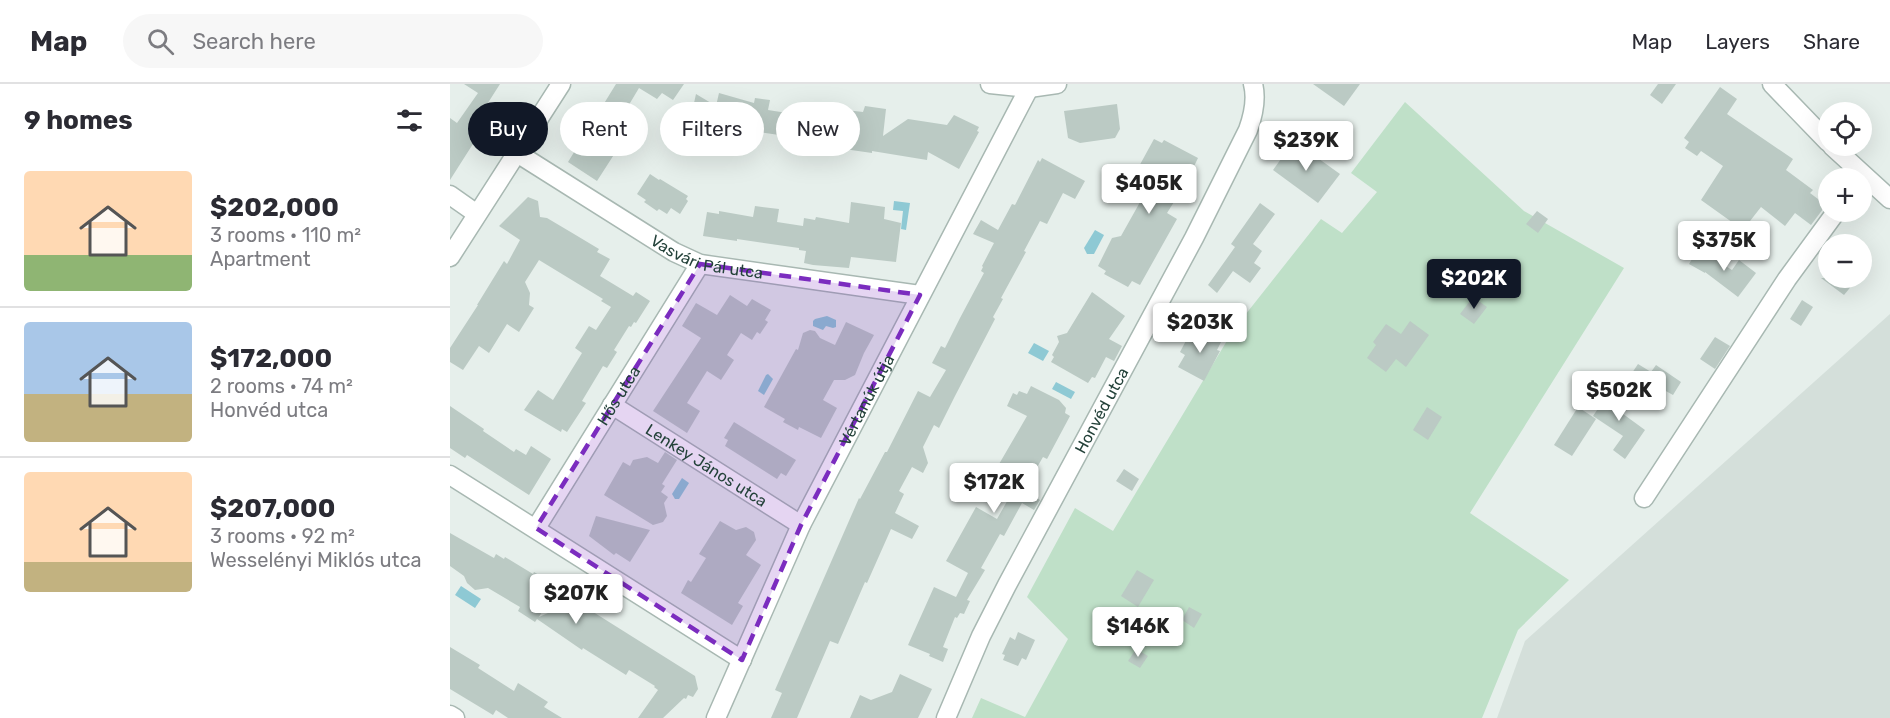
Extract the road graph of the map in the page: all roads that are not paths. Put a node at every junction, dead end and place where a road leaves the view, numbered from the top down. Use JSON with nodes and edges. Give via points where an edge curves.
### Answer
{"nodes":[{"id":1,"x":561,"y":84,"type":"edge"},
{"id":2,"x":990,"y":84,"type":"edge"},
{"id":3,"x":1057,"y":84,"type":"edge"},
{"id":4,"x":1772,"y":84,"type":"edge"},
{"id":5,"x":1029,"y":88,"type":"junction"},
{"id":6,"x":1253,"y":93,"type":"edge"},
{"id":7,"x":548,"y":104,"type":"edge"},
{"id":8,"x":1818,"y":132,"type":"edge"},
{"id":9,"x":515,"y":156,"type":"edge"},
{"id":10,"x":522,"y":156,"type":"edge"},
{"id":11,"x":1841,"y":156,"type":"edge"},
{"id":12,"x":1853,"y":168,"type":"edge"},
{"id":13,"x":1872,"y":185,"type":"edge"},
{"id":14,"x":450,"y":195,"type":"edge"},
{"id":15,"x":1890,"y":199,"type":"edge"},
{"id":16,"x":477,"y":214,"type":"junction"},
{"id":17,"x":1829,"y":222,"type":"edge"},
{"id":18,"x":450,"y":257,"type":"edge"},
{"id":19,"x":700,"y":264,"type":"junction"},
{"id":20,"x":920,"y":295,"type":"junction"},
{"id":21,"x":612,"y":405,"type":"junction"},
{"id":22,"x":450,"y":475,"type":"edge"},
{"id":23,"x":1644,"y":498,"type":"dead end"},
{"id":24,"x":801,"y":525,"type":"junction"},
{"id":25,"x":536,"y":528,"type":"junction"},
{"id":26,"x":742,"y":660,"type":"junction"},
{"id":27,"x":450,"y":715,"type":"edge"},
{"id":28,"x":455,"y":718,"type":"edge"},
{"id":29,"x":716,"y":718,"type":"edge"},
{"id":30,"x":946,"y":718,"type":"edge"}],
"edges":[{"from":1,"to":7,"type":"street"},
{"from":2,"to":5,"type":"street"},
{"from":3,"to":5,"type":"street"},
{"from":4,"to":8,"type":"street"},
{"from":5,"to":20,"type":"street","name":"Vértanúk útja"},
{"from":6,"to":30,"type":"street","name":"Honvéd utca","via":[[1248,130],[1007,585]]},
{"from":9,"to":16,"type":"street"},
{"from":10,"to":19,"type":"street","name":"Vasvári Pál utca","via":[[674,252]]},
{"from":11,"to":12,"type":"street"},
{"from":13,"to":15,"type":"street"},
{"from":14,"to":16,"type":"street"},
{"from":16,"to":18,"type":"street"},
{"from":17,"to":23,"type":"street"},
{"from":19,"to":20,"type":"street","name":"Vasvári Pál utca"},
{"from":19,"to":21,"type":"street","name":"Hős utca"},
{"from":20,"to":24,"type":"street","name":"Vértanúk útja"},
{"from":21,"to":24,"type":"street","name":"Lenkey János utca"},
{"from":21,"to":25,"type":"street","name":"Hős utca"},
{"from":22,"to":25,"type":"street"},
{"from":24,"to":26,"type":"street","name":"Vértanúk útja"},
{"from":25,"to":26,"type":"street"},
{"from":26,"to":29,"type":"street","name":"Vértanúk útja"},
{"from":27,"to":28,"type":"street"}]}
